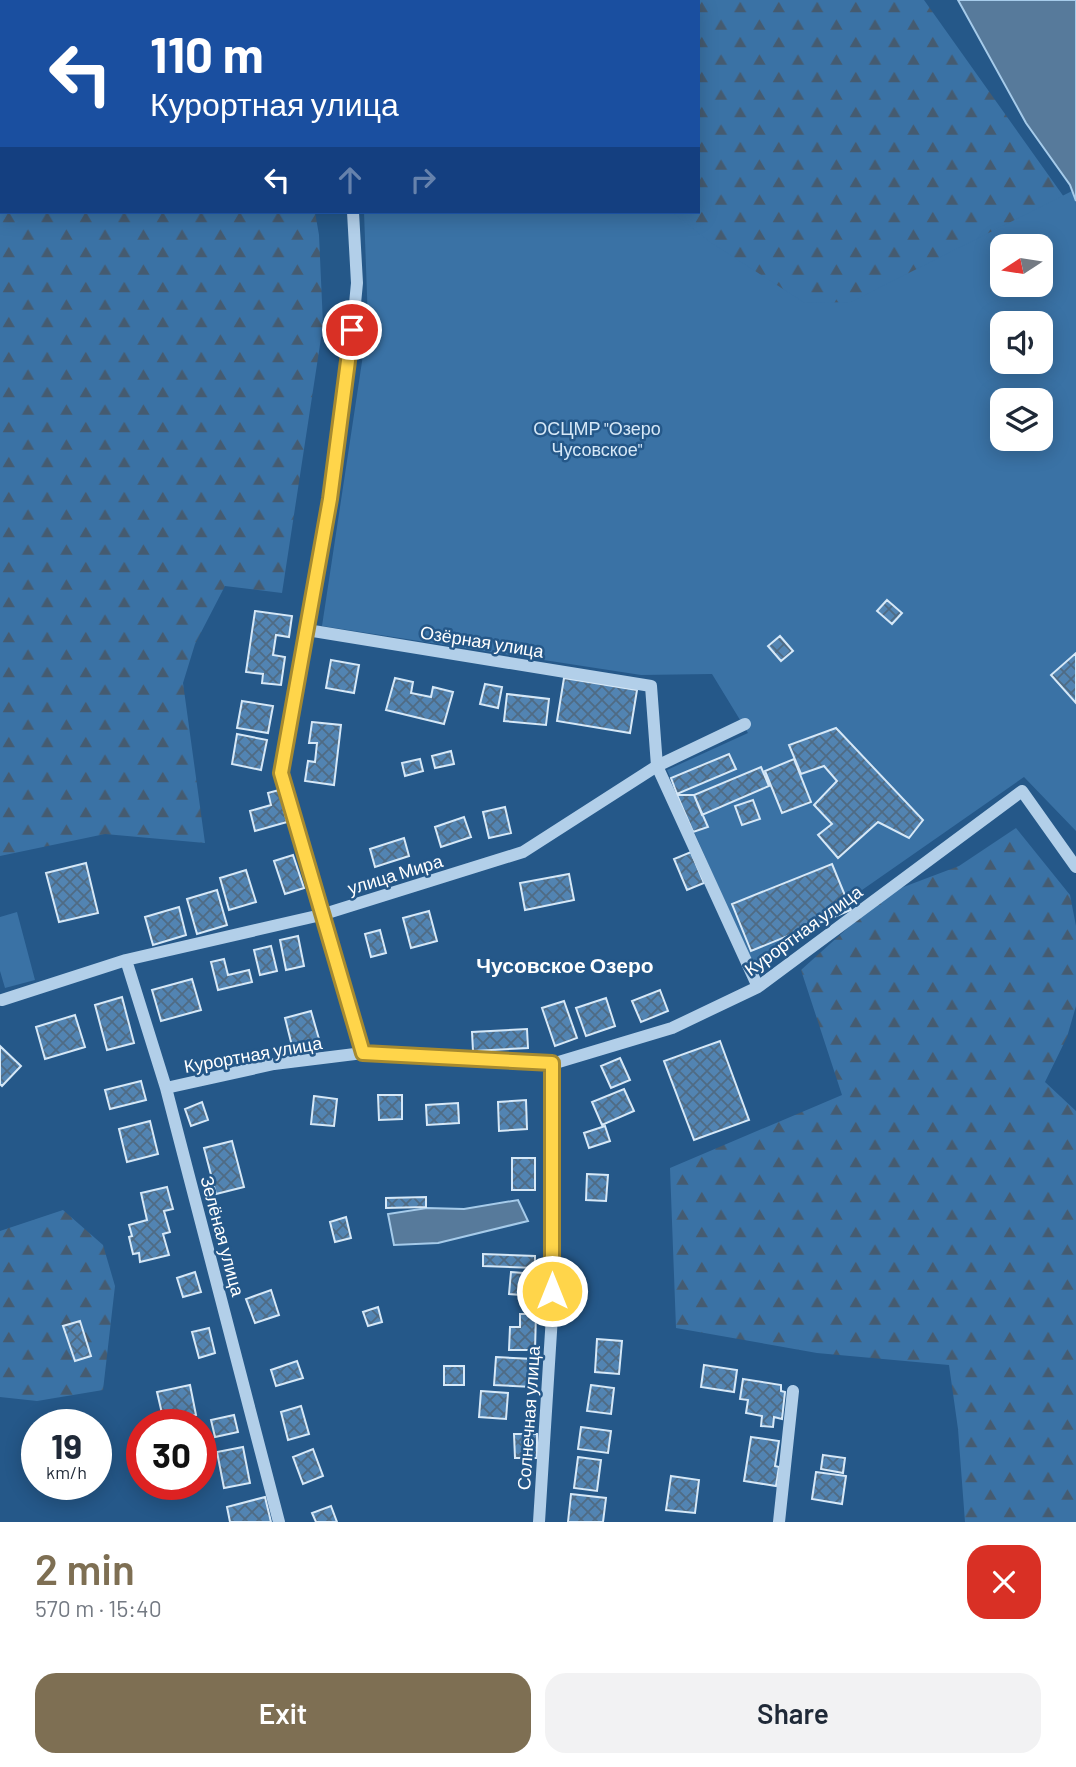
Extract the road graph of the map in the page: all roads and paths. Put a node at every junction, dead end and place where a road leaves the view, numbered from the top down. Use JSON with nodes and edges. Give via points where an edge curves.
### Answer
{"nodes":[{"id":1,"x":353,"y":214,"type":"edge"},
{"id":2,"x":307,"y":630,"type":"junction"},
{"id":3,"x":744,"y":724,"type":"dead end"},
{"id":4,"x":657,"y":766,"type":"junction"},
{"id":5,"x":1076,"y":867,"type":"edge"},
{"id":6,"x":321,"y":915,"type":"junction"},
{"id":7,"x":125,"y":960,"type":"junction"},
{"id":8,"x":758,"y":987,"type":"junction"},
{"id":9,"x":2,"y":1000,"type":"dead end"},
{"id":10,"x":363,"y":1053,"type":"junction"},
{"id":11,"x":552,"y":1063,"type":"junction"},
{"id":12,"x":166,"y":1088,"type":"junction"},
{"id":13,"x":793,"y":1391,"type":"dead end"},
{"id":14,"x":279,"y":1522,"type":"edge"},
{"id":15,"x":540,"y":1522,"type":"edge"},
{"id":16,"x":779,"y":1522,"type":"edge"}],
"edges":[{"from":1,"to":2,"type":"street","via":[[357,283],[348,376]]},
{"from":2,"to":4,"type":"street","name":"Озёрная улица","via":[[651,686]]},
{"from":2,"to":6,"type":"street","via":[[281,773]]},
{"from":3,"to":4,"type":"street","name":"улица Мира"},
{"from":4,"to":6,"type":"street","name":"улица Мира","via":[[523,852]]},
{"from":4,"to":8,"type":"street"},
{"from":5,"to":8,"type":"street","name":"Курортная улица","via":[[1022,791]]},
{"from":6,"to":7,"type":"street","name":"улица Мира"},
{"from":6,"to":10,"type":"street"},
{"from":7,"to":9,"type":"street","name":"улица Мира"},
{"from":7,"to":12,"type":"street","name":"Зелёная улица"},
{"from":8,"to":11,"type":"street","name":"Курортная улица","via":[[672,1028]]},
{"from":10,"to":11,"type":"street","name":"Курортная улица"},
{"from":10,"to":12,"type":"street","name":"Курортная улица","via":[[274,1064]]},
{"from":11,"to":15,"type":"street","name":"Солнечная улица","via":[[552,1316]]},
{"from":12,"to":14,"type":"street","name":"Зелёная улица"},
{"from":13,"to":16,"type":"street"}]}
